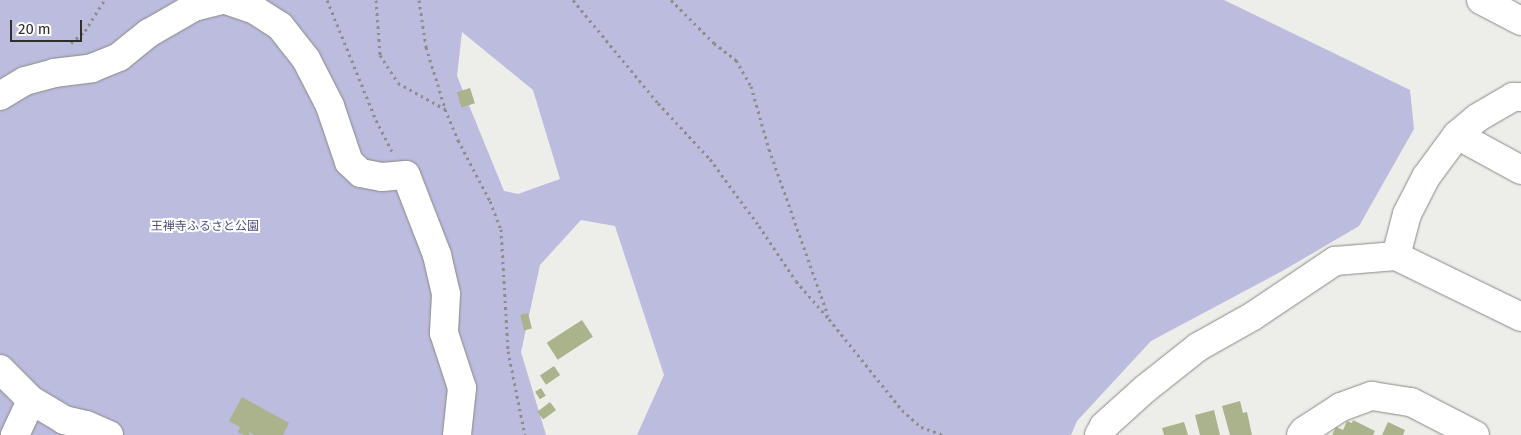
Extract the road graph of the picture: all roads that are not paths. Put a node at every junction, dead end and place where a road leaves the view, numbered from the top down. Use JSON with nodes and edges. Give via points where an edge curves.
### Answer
{"nodes":[{"id":1,"x":224,"y":0,"type":"edge"},
{"id":2,"x":1481,"y":0,"type":"edge"},
{"id":3,"x":1521,"y":21,"type":"edge"},
{"id":4,"x":0,"y":96,"type":"edge"},
{"id":5,"x":1521,"y":97,"type":"edge"},
{"id":6,"x":1457,"y":136,"type":"junction"},
{"id":7,"x":1521,"y":170,"type":"edge"},
{"id":8,"x":1396,"y":256,"type":"junction"},
{"id":9,"x":1521,"y":317,"type":"edge"},
{"id":10,"x":0,"y":369,"type":"edge"},
{"id":11,"x":30,"y":400,"type":"junction"},
{"id":12,"x":1441,"y":428,"type":"edge"},
{"id":13,"x":15,"y":435,"type":"edge"},
{"id":14,"x":109,"y":435,"type":"edge"},
{"id":15,"x":457,"y":435,"type":"edge"},
{"id":16,"x":1099,"y":435,"type":"edge"},
{"id":17,"x":1301,"y":435,"type":"edge"},
{"id":18,"x":1475,"y":435,"type":"edge"}],
"edges":[{"from":1,"to":4,"type":"street","via":[[194,7],[149,33],[118,56],[92,68],[24,81]]},
{"from":1,"to":15,"type":"street","via":[[255,10],[280,26],[306,59],[330,106],[348,162],[361,173],[382,177],[406,175],[437,255],[446,294],[444,333],[462,388]]},
{"from":2,"to":3,"type":"street"},
{"from":5,"to":6,"type":"street","via":[[1513,97],[1477,118]]},
{"from":6,"to":7,"type":"street"},
{"from":6,"to":8,"type":"street","via":[[1426,177],[1407,214]]},
{"from":8,"to":9,"type":"street"},
{"from":8,"to":16,"type":"street","via":[[1335,262],[1253,316],[1198,347],[1145,389],[1104,426]]},
{"from":10,"to":11,"type":"street"},
{"from":11,"to":13,"type":"street"},
{"from":11,"to":14,"type":"street","via":[[64,420]]},
{"from":12,"to":17,"type":"street","via":[[1411,402],[1372,396],[1341,407]]},
{"from":12,"to":18,"type":"street"}]}
